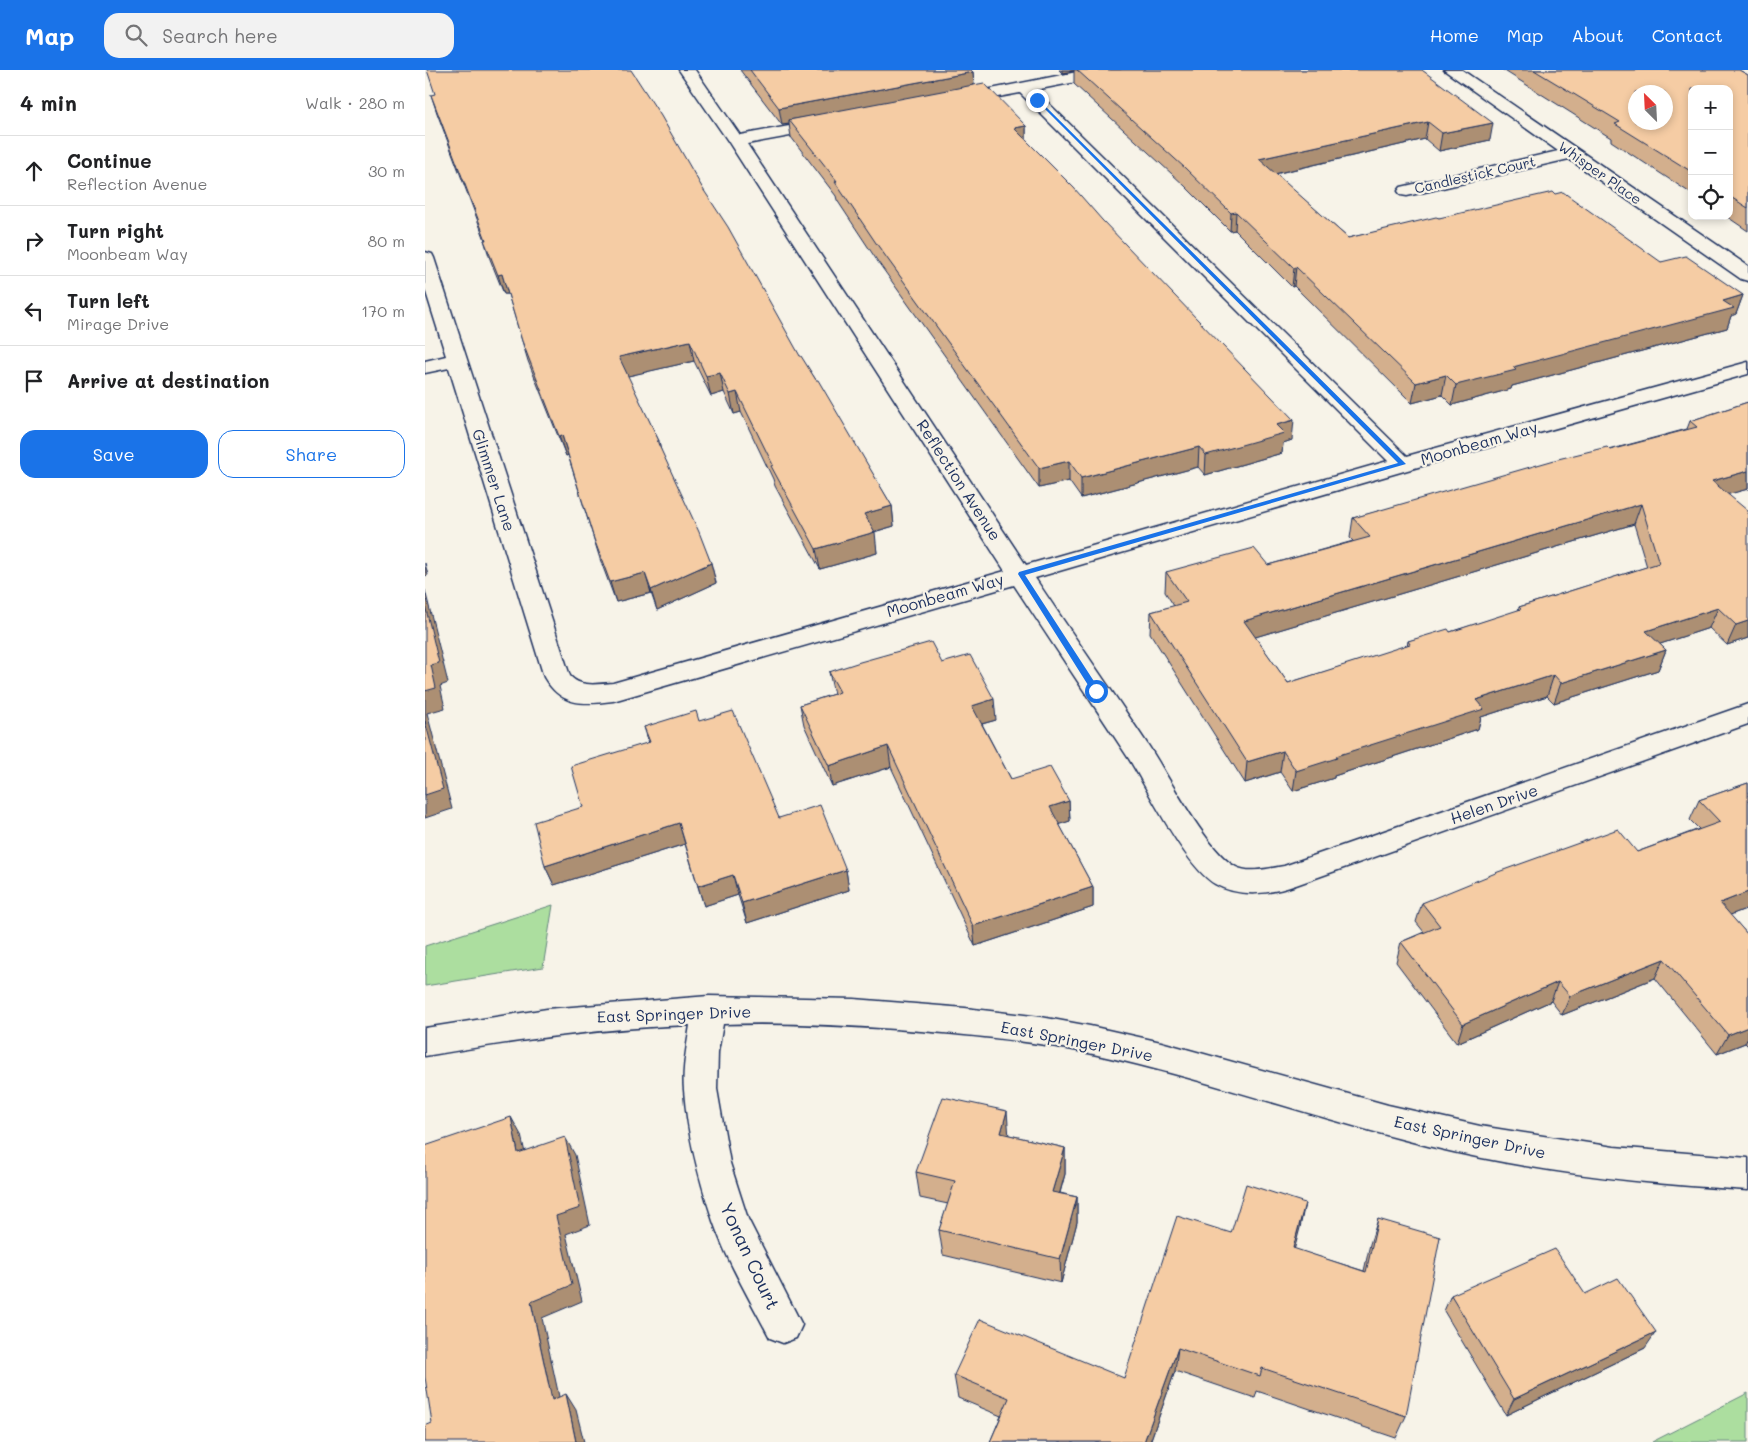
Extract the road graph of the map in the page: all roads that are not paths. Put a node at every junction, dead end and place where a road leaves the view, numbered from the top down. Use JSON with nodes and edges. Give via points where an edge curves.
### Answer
{"nodes":[{"id":1,"x":687,"y":70,"type":"edge"},
{"id":2,"x":1112,"y":70,"type":"edge"},
{"id":3,"x":1452,"y":70,"type":"edge"},
{"id":4,"x":1023,"y":87,"type":"junction"},
{"id":5,"x":945,"y":102,"type":"edge"},
{"id":6,"x":847,"y":120,"type":"edge"},
{"id":7,"x":737,"y":141,"type":"junction"},
{"id":8,"x":1572,"y":153,"type":"junction"},
{"id":9,"x":1407,"y":191,"type":"dead end"},
{"id":10,"x":425,"y":258,"type":"edge"},
{"id":11,"x":1748,"y":275,"type":"edge"},
{"id":12,"x":456,"y":360,"type":"junction"},
{"id":13,"x":425,"y":367,"type":"edge"},
{"id":14,"x":1748,"y":368,"type":"edge"},
{"id":15,"x":1403,"y":464,"type":"junction"},
{"id":16,"x":1021,"y":574,"type":"junction"},
{"id":17,"x":575,"y":692,"type":"joint"},
{"id":18,"x":1748,"y":714,"type":"edge"},
{"id":19,"x":1238,"y":880,"type":"joint"},
{"id":20,"x":709,"y":1010,"type":"junction"},
{"id":21,"x":425,"y":1042,"type":"edge"},
{"id":22,"x":1748,"y":1174,"type":"edge"},
{"id":23,"x":783,"y":1324,"type":"dead end"}],
"edges":[{"from":1,"to":7,"type":"street","name":"Reflection Avenue"},
{"from":2,"to":4,"type":"street"},
{"from":3,"to":8,"type":"street","name":"Whisper Place"},
{"from":4,"to":5,"type":"street"},
{"from":4,"to":15,"type":"street"},
{"from":6,"to":7,"type":"street"},
{"from":7,"to":16,"type":"street","name":"Reflection Avenue"},
{"from":8,"to":9,"type":"street","name":"Candlestick Court"},
{"from":8,"to":11,"type":"street","name":"Whisper Place"},
{"from":10,"to":12,"type":"street","name":"Glimmer Lane"},
{"from":12,"to":13,"type":"street"},
{"from":12,"to":17,"type":"street","name":"Glimmer Lane","via":[[557,677],[560,684]]},
{"from":14,"to":15,"type":"street","name":"Moonbeam Way"},
{"from":15,"to":16,"type":"street","name":"Moonbeam Way"},
{"from":16,"to":17,"type":"street","name":"Moonbeam Way","via":[[613,692]]},
{"from":16,"to":19,"type":"street","name":"Reflection Avenue","via":[[1202,854],[1224,875]]},
{"from":18,"to":19,"type":"street","name":"Helen Drive","via":[[1286,877]]},
{"from":20,"to":21,"type":"street","name":"East Springer Drive","via":[[576,1018]]},
{"from":20,"to":22,"type":"street","name":"East Springer Drive","via":[[870,1013],[959,1020],[1047,1032],[1114,1045],[1349,1110],[1480,1142],[1646,1167]]},
{"from":20,"to":23,"type":"street","name":"Yonan Court","via":[[699,1089],[713,1164],[731,1222]]}]}
